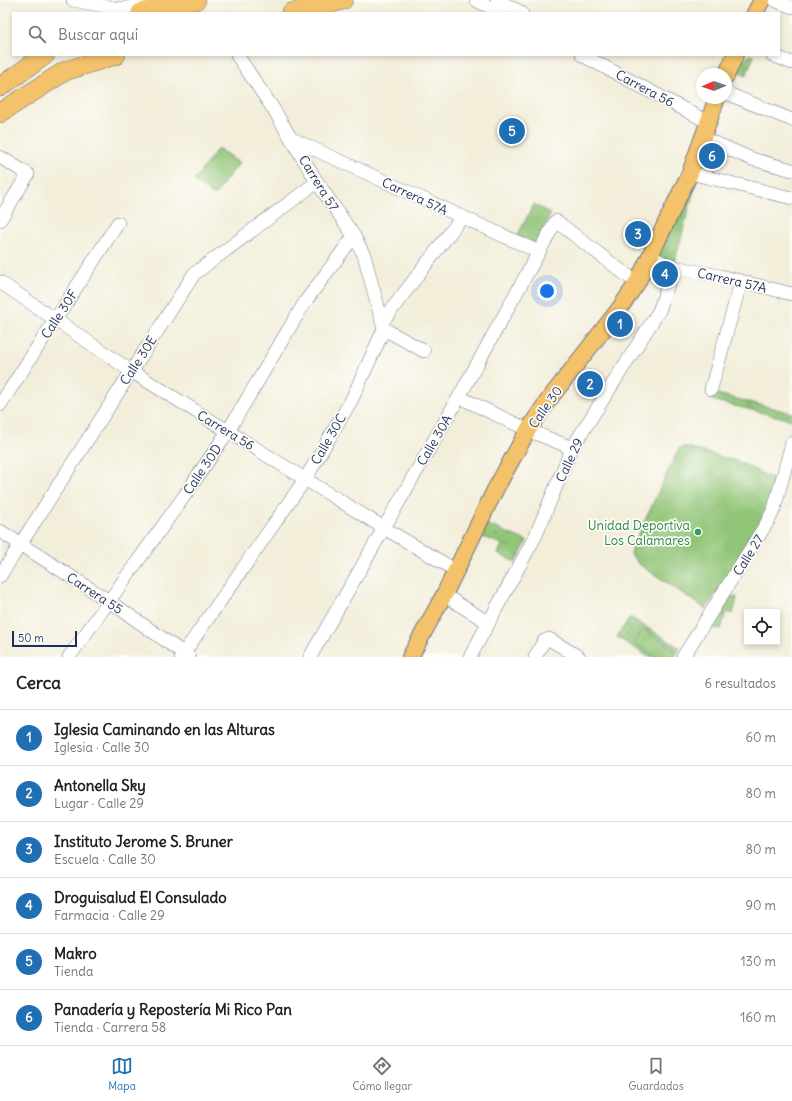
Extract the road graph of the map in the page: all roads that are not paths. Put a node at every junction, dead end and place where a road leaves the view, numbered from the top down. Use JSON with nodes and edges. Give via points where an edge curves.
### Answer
{"nodes":[{"id":1,"x":73,"y":0,"type":"edge"},
{"id":2,"x":161,"y":0,"type":"edge"},
{"id":3,"x":196,"y":0,"type":"edge"},
{"id":4,"x":344,"y":0,"type":"edge"},
{"id":5,"x":476,"y":0,"type":"edge"},
{"id":6,"x":497,"y":0,"type":"edge"},
{"id":7,"x":762,"y":0,"type":"edge"},
{"id":8,"x":774,"y":0,"type":"edge"},
{"id":9,"x":792,"y":7,"type":"edge"},
{"id":10,"x":145,"y":12,"type":"edge"},
{"id":11,"x":295,"y":12,"type":"edge"},
{"id":12,"x":499,"y":12,"type":"edge"},
{"id":13,"x":520,"y":12,"type":"edge"},
{"id":14,"x":756,"y":12,"type":"edge"},
{"id":15,"x":44,"y":56,"type":"edge"},
{"id":16,"x":113,"y":56,"type":"edge"},
{"id":17,"x":238,"y":56,"type":"edge"},
{"id":18,"x":584,"y":56,"type":"edge"},
{"id":19,"x":602,"y":56,"type":"edge"},
{"id":20,"x":735,"y":56,"type":"edge"},
{"id":21,"x":774,"y":56,"type":"edge"},
{"id":22,"x":792,"y":63,"type":"edge"},
{"id":23,"x":729,"y":68,"type":"edge"},
{"id":24,"x":0,"y":87,"type":"edge"},
{"id":25,"x":732,"y":95,"type":"edge"},
{"id":26,"x":715,"y":104,"type":"edge"},
{"id":27,"x":0,"y":113,"type":"edge"},
{"id":28,"x":710,"y":118,"type":"junction"},
{"id":29,"x":792,"y":120,"type":"edge"},
{"id":30,"x":292,"y":138,"type":"junction"},
{"id":31,"x":703,"y":138,"type":"junction"},
{"id":32,"x":0,"y":157,"type":"edge"},
{"id":33,"x":792,"y":170,"type":"edge"},
{"id":34,"x":690,"y":173,"type":"junction"},
{"id":35,"x":317,"y":182,"type":"junction"},
{"id":36,"x":792,"y":198,"type":"edge"},
{"id":37,"x":462,"y":217,"type":"junction"},
{"id":38,"x":0,"y":220,"type":"edge"},
{"id":39,"x":118,"y":222,"type":"dead end"},
{"id":40,"x":354,"y":236,"type":"junction"},
{"id":41,"x":539,"y":252,"type":"junction"},
{"id":42,"x":650,"y":257,"type":"junction"},
{"id":43,"x":674,"y":267,"type":"junction"},
{"id":44,"x":740,"y":281,"type":"junction"},
{"id":45,"x":0,"y":282,"type":"edge"},
{"id":46,"x":637,"y":283,"type":"junction"},
{"id":47,"x":792,"y":294,"type":"edge"},
{"id":48,"x":56,"y":319,"type":"junction"},
{"id":49,"x":384,"y":325,"type":"junction"},
{"id":50,"x":424,"y":351,"type":"dead end"},
{"id":51,"x":131,"y":371,"type":"junction"},
{"id":52,"x":711,"y":389,"type":"dead end"},
{"id":53,"x":459,"y":397,"type":"junction"},
{"id":54,"x":0,"y":405,"type":"edge"},
{"id":55,"x":528,"y":430,"type":"junction"},
{"id":56,"x":228,"y":431,"type":"junction"},
{"id":57,"x":792,"y":443,"type":"edge"},
{"id":58,"x":572,"y":448,"type":"junction"},
{"id":59,"x":306,"y":478,"type":"junction"},
{"id":60,"x":384,"y":528,"type":"junction"},
{"id":61,"x":0,"y":531,"type":"edge"},
{"id":62,"x":20,"y":544,"type":"junction"},
{"id":63,"x":457,"y":571,"type":"junction"},
{"id":64,"x":0,"y":576,"type":"edge"},
{"id":65,"x":444,"y":595,"type":"junction"},
{"id":66,"x":109,"y":601,"type":"junction"},
{"id":67,"x":489,"y":623,"type":"junction"},
{"id":68,"x":185,"y":656,"type":"edge"},
{"id":69,"x":69,"y":657,"type":"edge"},
{"id":70,"x":310,"y":657,"type":"edge"},
{"id":71,"x":410,"y":657,"type":"edge"},
{"id":72,"x":470,"y":657,"type":"edge"},
{"id":73,"x":535,"y":657,"type":"edge"},
{"id":74,"x":579,"y":657,"type":"edge"},
{"id":75,"x":683,"y":657,"type":"edge"}],
"edges":[{"from":1,"to":2,"type":"street","via":[[126,8]]},
{"from":3,"to":10,"type":"highway"},
{"from":4,"to":11,"type":"highway"},
{"from":5,"to":12,"type":"street"},
{"from":6,"to":13,"type":"street"},
{"from":7,"to":14,"type":"main road"},
{"from":8,"to":9,"type":"street"},
{"from":15,"to":24,"type":"highway"},
{"from":16,"to":27,"type":"highway","via":[[65,72]]},
{"from":17,"to":30,"type":"street","name":"Carrera 57"},
{"from":18,"to":28,"type":"street","name":"Carrera 56"},
{"from":19,"to":28,"type":"street","name":"Carrera 56"},
{"from":20,"to":23,"type":"main road"},
{"from":21,"to":22,"type":"street"},
{"from":25,"to":29,"type":"street"},
{"from":26,"to":28,"type":"main road","name":"Calle 30"},
{"from":28,"to":31,"type":"main road","name":"Calle 30"},
{"from":30,"to":35,"type":"street","name":"Carrera 57"},
{"from":30,"to":37,"type":"street","name":"Carrera 57A"},
{"from":31,"to":33,"type":"street","via":[[752,159]]},
{"from":31,"to":34,"type":"main road","name":"Calle 30"},
{"from":32,"to":38,"type":"street","via":[[28,174]]},
{"from":34,"to":36,"type":"street"},
{"from":34,"to":42,"type":"main road","name":"Calle 30"},
{"from":35,"to":40,"type":"street","name":"Carrera 57"},
{"from":35,"to":51,"type":"street","name":"Calle 30E","via":[[194,274]]},
{"from":37,"to":41,"type":"street","name":"Carrera 57A"},
{"from":37,"to":49,"type":"street","name":"Calle 30C"},
{"from":39,"to":48,"type":"street","name":"Calle 30F"},
{"from":40,"to":49,"type":"street","name":"Carrera 57","via":[[366,259]]},
{"from":40,"to":56,"type":"street","name":"Calle 30D","via":[[305,302]]},
{"from":41,"to":46,"type":"street","name":"Calle 30A","via":[[556,221]]},
{"from":41,"to":53,"type":"street","name":"Calle 30A"},
{"from":42,"to":43,"type":"street","name":"Carrera 57A"},
{"from":42,"to":46,"type":"main road","name":"Calle 30"},
{"from":43,"to":44,"type":"street","name":"Carrera 57A"},
{"from":43,"to":58,"type":"street","name":"Calle 29","via":[[659,311]]},
{"from":44,"to":47,"type":"street","name":"Carrera 57A"},
{"from":44,"to":52,"type":"street"},
{"from":45,"to":48,"type":"street","name":"Carrera 56"},
{"from":46,"to":55,"type":"main road","name":"Calle 30","via":[[546,402]]},
{"from":48,"to":51,"type":"street","name":"Carrera 56"},
{"from":48,"to":54,"type":"street","name":"Calle 30F"},
{"from":49,"to":50,"type":"street"},
{"from":49,"to":59,"type":"street","name":"Calle 30C","via":[[352,399]]},
{"from":51,"to":56,"type":"street","name":"Carrera 56"},
{"from":51,"to":62,"type":"street","name":"Calle 30E"},
{"from":53,"to":55,"type":"street"},
{"from":53,"to":60,"type":"street","name":"Calle 30A"},
{"from":55,"to":58,"type":"street"},
{"from":55,"to":63,"type":"main road","name":"Calle 30","via":[[495,490]]},
{"from":56,"to":59,"type":"street","name":"Carrera 56"},
{"from":56,"to":66,"type":"street","name":"Calle 30D"},
{"from":57,"to":75,"type":"street","name":"Calle 27","via":[[778,496],[768,521]]},
{"from":58,"to":67,"type":"street","name":"Calle 29","via":[[536,535]]},
{"from":59,"to":60,"type":"street","name":"Carrera 56"},
{"from":59,"to":68,"type":"street","name":"Calle 30C"},
{"from":60,"to":63,"type":"street","name":"Carrera 56"},
{"from":60,"to":70,"type":"street","name":"Calle 30A"},
{"from":61,"to":62,"type":"street","name":"Carrera 55"},
{"from":62,"to":64,"type":"street","name":"Calle 30E"},
{"from":62,"to":66,"type":"street","name":"Carrera 55"},
{"from":63,"to":65,"type":"main road","name":"Calle 30"},
{"from":65,"to":67,"type":"street"},
{"from":65,"to":71,"type":"main road","name":"Calle 30"},
{"from":66,"to":68,"type":"street","name":"Carrera 55"},
{"from":66,"to":69,"type":"street","name":"Calle 30D"},
{"from":67,"to":72,"type":"street","name":"Calle 29"},
{"from":73,"to":74,"type":"street","via":[[544,640],[552,640]]}]}
